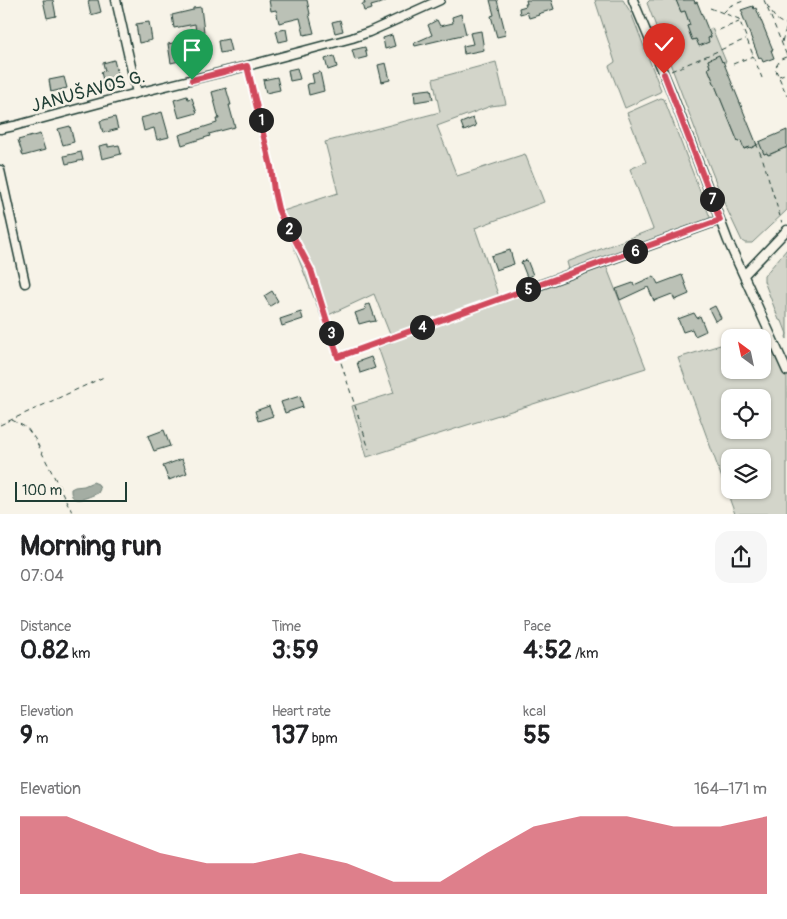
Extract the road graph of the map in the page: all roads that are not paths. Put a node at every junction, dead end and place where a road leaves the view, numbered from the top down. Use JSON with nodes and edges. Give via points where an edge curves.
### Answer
{"nodes":[{"id":1,"x":116,"y":0,"type":"edge"},
{"id":2,"x":440,"y":0,"type":"edge"},
{"id":3,"x":633,"y":0,"type":"edge"},
{"id":4,"x":136,"y":93,"type":"junction"},
{"id":5,"x":0,"y":129,"type":"edge"},
{"id":6,"x":0,"y":170,"type":"edge"},
{"id":7,"x":720,"y":220,"type":"junction"},
{"id":8,"x":786,"y":232,"type":"edge"},
{"id":9,"x":744,"y":275,"type":"junction"},
{"id":10,"x":25,"y":283,"type":"dead end"},
{"id":11,"x":524,"y":291,"type":"road end"},
{"id":12,"x":787,"y":372,"type":"edge"}],
"edges":[{"from":1,"to":4,"type":"street"},
{"from":2,"to":4,"type":"street","name":"JANUŠAVOS G.","via":[[352,38]]},
{"from":3,"to":7,"type":"street"},
{"from":4,"to":5,"type":"street","name":"JANUŠAVOS G."},
{"from":6,"to":10,"type":"street"},
{"from":7,"to":9,"type":"street"},
{"from":7,"to":11,"type":"street"},
{"from":8,"to":9,"type":"street"},
{"from":9,"to":12,"type":"street"}]}
